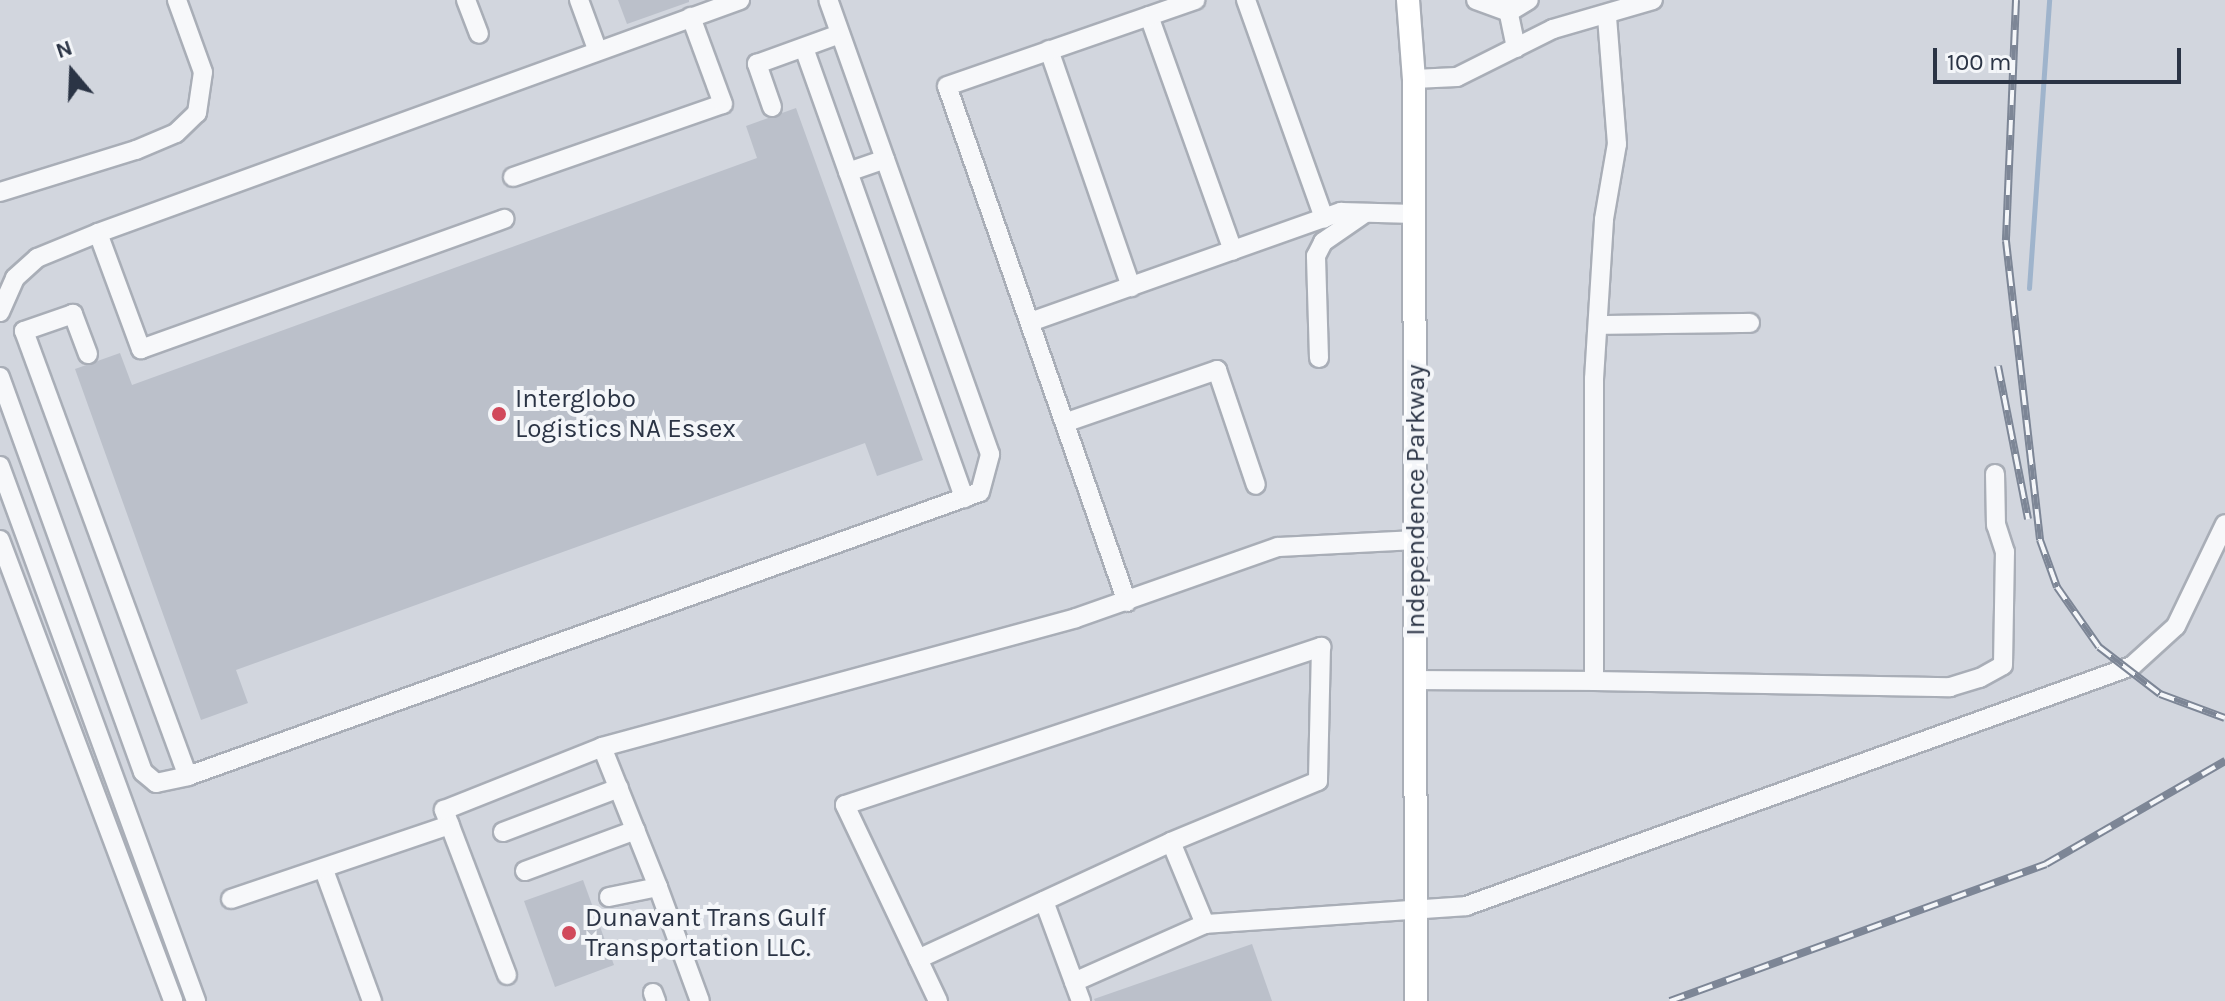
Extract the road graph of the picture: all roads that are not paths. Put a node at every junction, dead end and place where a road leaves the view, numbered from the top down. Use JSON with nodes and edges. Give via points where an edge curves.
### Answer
{"nodes":[{"id":1,"x":177,"y":0,"type":"edge"},
{"id":2,"x":466,"y":0,"type":"edge"},
{"id":3,"x":579,"y":0,"type":"edge"},
{"id":4,"x":740,"y":0,"type":"edge"},
{"id":5,"x":828,"y":0,"type":"edge"},
{"id":6,"x":1196,"y":0,"type":"edge"},
{"id":7,"x":1246,"y":0,"type":"edge"},
{"id":8,"x":1408,"y":0,"type":"edge"},
{"id":9,"x":1476,"y":0,"type":"edge"},
{"id":10,"x":1529,"y":0,"type":"edge"},
{"id":11,"x":1653,"y":0,"type":"edge"},
{"id":12,"x":1508,"y":6,"type":"edge"},
{"id":13,"x":1149,"y":16,"type":"junction"},
{"id":14,"x":1607,"y":16,"type":"junction"},
{"id":15,"x":691,"y":17,"type":"junction"},
{"id":16,"x":479,"y":34,"type":"dead end"},
{"id":17,"x":840,"y":34,"type":"junction"},
{"id":18,"x":804,"y":48,"type":"junction"},
{"id":19,"x":1516,"y":48,"type":"junction"},
{"id":20,"x":597,"y":49,"type":"junction"},
{"id":21,"x":1049,"y":50,"type":"junction"},
{"id":22,"x":1414,"y":79,"type":"junction"},
{"id":23,"x":772,"y":107,"type":"dead end"},
{"id":24,"x":885,"y":159,"type":"junction"},
{"id":25,"x":848,"y":172,"type":"junction"},
{"id":26,"x":513,"y":177,"type":"dead end"},
{"id":27,"x":0,"y":192,"type":"edge"},
{"id":28,"x":1365,"y":213,"type":"junction"},
{"id":29,"x":1415,"y":214,"type":"junction"},
{"id":30,"x":1324,"y":218,"type":"junction"},
{"id":31,"x":504,"y":219,"type":"dead end"},
{"id":32,"x":98,"y":233,"type":"junction"},
{"id":33,"x":1233,"y":250,"type":"junction"},
{"id":34,"x":1131,"y":287,"type":"junction"},
{"id":35,"x":0,"y":312,"type":"edge"},
{"id":36,"x":1033,"y":321,"type":"junction"},
{"id":37,"x":1750,"y":323,"type":"dead end"},
{"id":38,"x":1599,"y":325,"type":"junction"},
{"id":39,"x":88,"y":354,"type":"dead end"},
{"id":40,"x":1319,"y":358,"type":"dead end"},
{"id":41,"x":0,"y":377,"type":"edge"},
{"id":42,"x":1067,"y":422,"type":"junction"},
{"id":43,"x":0,"y":466,"type":"edge"},
{"id":44,"x":1995,"y":474,"type":"dead end"},
{"id":45,"x":1256,"y":485,"type":"dead end"},
{"id":46,"x":964,"y":498,"type":"junction"},
{"id":47,"x":2225,"y":524,"type":"edge"},
{"id":48,"x":0,"y":540,"type":"edge"},
{"id":49,"x":1417,"y":540,"type":"junction"},
{"id":50,"x":1127,"y":602,"type":"junction"},
{"id":51,"x":1416,"y":680,"type":"junction"},
{"id":52,"x":1594,"y":681,"type":"junction"},
{"id":53,"x":602,"y":747,"type":"junction"},
{"id":54,"x":188,"y":776,"type":"junction"},
{"id":55,"x":619,"y":788,"type":"junction"},
{"id":56,"x":450,"y":825,"type":"junction"},
{"id":57,"x":636,"y":830,"type":"junction"},
{"id":58,"x":503,"y":832,"type":"dead end"},
{"id":59,"x":1171,"y":842,"type":"junction"},
{"id":60,"x":324,"y":870,"type":"junction"},
{"id":61,"x":525,"y":871,"type":"dead end"},
{"id":62,"x":658,"y":887,"type":"junction"},
{"id":63,"x":609,"y":897,"type":"dead end"},
{"id":64,"x":231,"y":899,"type":"dead end"},
{"id":65,"x":1044,"y":901,"type":"junction"},
{"id":66,"x":1417,"y":905,"type":"junction"},
{"id":67,"x":1205,"y":924,"type":"junction"},
{"id":68,"x":918,"y":959,"type":"junction"},
{"id":69,"x":507,"y":975,"type":"dead end"},
{"id":70,"x":1074,"y":982,"type":"junction"},
{"id":71,"x":173,"y":1001,"type":"edge"},
{"id":72,"x":196,"y":1001,"type":"edge"},
{"id":73,"x":372,"y":1001,"type":"edge"},
{"id":74,"x":700,"y":1001,"type":"edge"},
{"id":75,"x":938,"y":1001,"type":"edge"},
{"id":76,"x":1081,"y":1001,"type":"edge"},
{"id":77,"x":1416,"y":1001,"type":"edge"}],
"edges":[{"from":1,"to":27,"type":"lane","via":[[203,72],[197,113],[176,133],[136,150]]},
{"from":2,"to":16,"type":"lane"},
{"from":3,"to":20,"type":"lane"},
{"from":4,"to":15,"type":"lane"},
{"from":5,"to":17,"type":"lane"},
{"from":6,"to":13,"type":"lane"},
{"from":7,"to":30,"type":"lane"},
{"from":8,"to":22,"type":"main road","name":"Independence Parkway"},
{"from":9,"to":12,"type":"lane"},
{"from":10,"to":12,"type":"lane"},
{"from":11,"to":14,"type":"lane"},
{"from":12,"to":19,"type":"lane"},
{"from":13,"to":21,"type":"lane"},
{"from":13,"to":33,"type":"lane"},
{"from":14,"to":19,"type":"lane","via":[[1553,29]]},
{"from":14,"to":38,"type":"lane","via":[[1617,144],[1604,219]]},
{"from":15,"to":20,"type":"lane"},
{"from":15,"to":26,"type":"lane","via":[[723,104]]},
{"from":17,"to":18,"type":"lane"},
{"from":17,"to":24,"type":"lane"},
{"from":18,"to":23,"type":"lane","via":[[757,64]]},
{"from":18,"to":25,"type":"lane"},
{"from":19,"to":22,"type":"lane","via":[[1457,77]]},
{"from":20,"to":32,"type":"lane"},
{"from":21,"to":34,"type":"lane"},
{"from":21,"to":36,"type":"lane","via":[[947,86]]},
{"from":22,"to":29,"type":"main road","name":"Independence Parkway"},
{"from":24,"to":25,"type":"lane"},
{"from":24,"to":46,"type":"lane","via":[[990,454],[987,482]]},
{"from":25,"to":46,"type":"lane"},
{"from":28,"to":29,"type":"lane"},
{"from":28,"to":30,"type":"lane"},
{"from":28,"to":40,"type":"lane","via":[[1323,242],[1316,256]]},
{"from":29,"to":49,"type":"main road","name":"Independence Parkway"},
{"from":30,"to":33,"type":"lane"},
{"from":31,"to":32,"type":"lane","via":[[141,349]]},
{"from":32,"to":35,"type":"lane","via":[[37,258],[15,278]]},
{"from":33,"to":34,"type":"lane"},
{"from":34,"to":36,"type":"lane"},
{"from":36,"to":42,"type":"lane"},
{"from":37,"to":38,"type":"lane"},
{"from":38,"to":52,"type":"lane"},
{"from":39,"to":54,"type":"lane","via":[[73,314],[24,331]]},
{"from":41,"to":54,"type":"lane","via":[[143,772],[156,783]]},
{"from":42,"to":45,"type":"lane","via":[[1217,370]]},
{"from":42,"to":50,"type":"lane"},
{"from":43,"to":72,"type":"lane"},
{"from":44,"to":52,"type":"lane","via":[[1996,525],[2005,552],[2003,665],[1980,678],[1950,687]]},
{"from":46,"to":54,"type":"lane"},
{"from":47,"to":66,"type":"lane","via":[[2176,626],[2132,666],[1466,906]]},
{"from":48,"to":71,"type":"lane"},
{"from":49,"to":50,"type":"lane","via":[[1278,547]]},
{"from":49,"to":51,"type":"main road","name":"Independence Parkway"},
{"from":50,"to":53,"type":"lane"},
{"from":51,"to":52,"type":"lane"},
{"from":51,"to":66,"type":"main road","name":"Independence Parkway"},
{"from":53,"to":55,"type":"lane"},
{"from":53,"to":56,"type":"lane","via":[[444,810]]},
{"from":55,"to":57,"type":"lane"},
{"from":55,"to":58,"type":"lane"},
{"from":56,"to":60,"type":"lane"},
{"from":56,"to":69,"type":"lane"},
{"from":57,"to":61,"type":"lane"},
{"from":57,"to":62,"type":"lane"},
{"from":59,"to":65,"type":"lane"},
{"from":59,"to":67,"type":"lane"},
{"from":59,"to":68,"type":"lane","via":[[1318,781],[1321,647],[845,805]]},
{"from":60,"to":64,"type":"lane"},
{"from":60,"to":73,"type":"lane"},
{"from":62,"to":63,"type":"lane"},
{"from":62,"to":74,"type":"lane"},
{"from":65,"to":68,"type":"lane"},
{"from":65,"to":70,"type":"lane"},
{"from":66,"to":67,"type":"lane"},
{"from":66,"to":77,"type":"main road","name":"Independence Parkway"},
{"from":67,"to":70,"type":"lane"},
{"from":68,"to":75,"type":"lane"},
{"from":70,"to":76,"type":"lane"}]}
